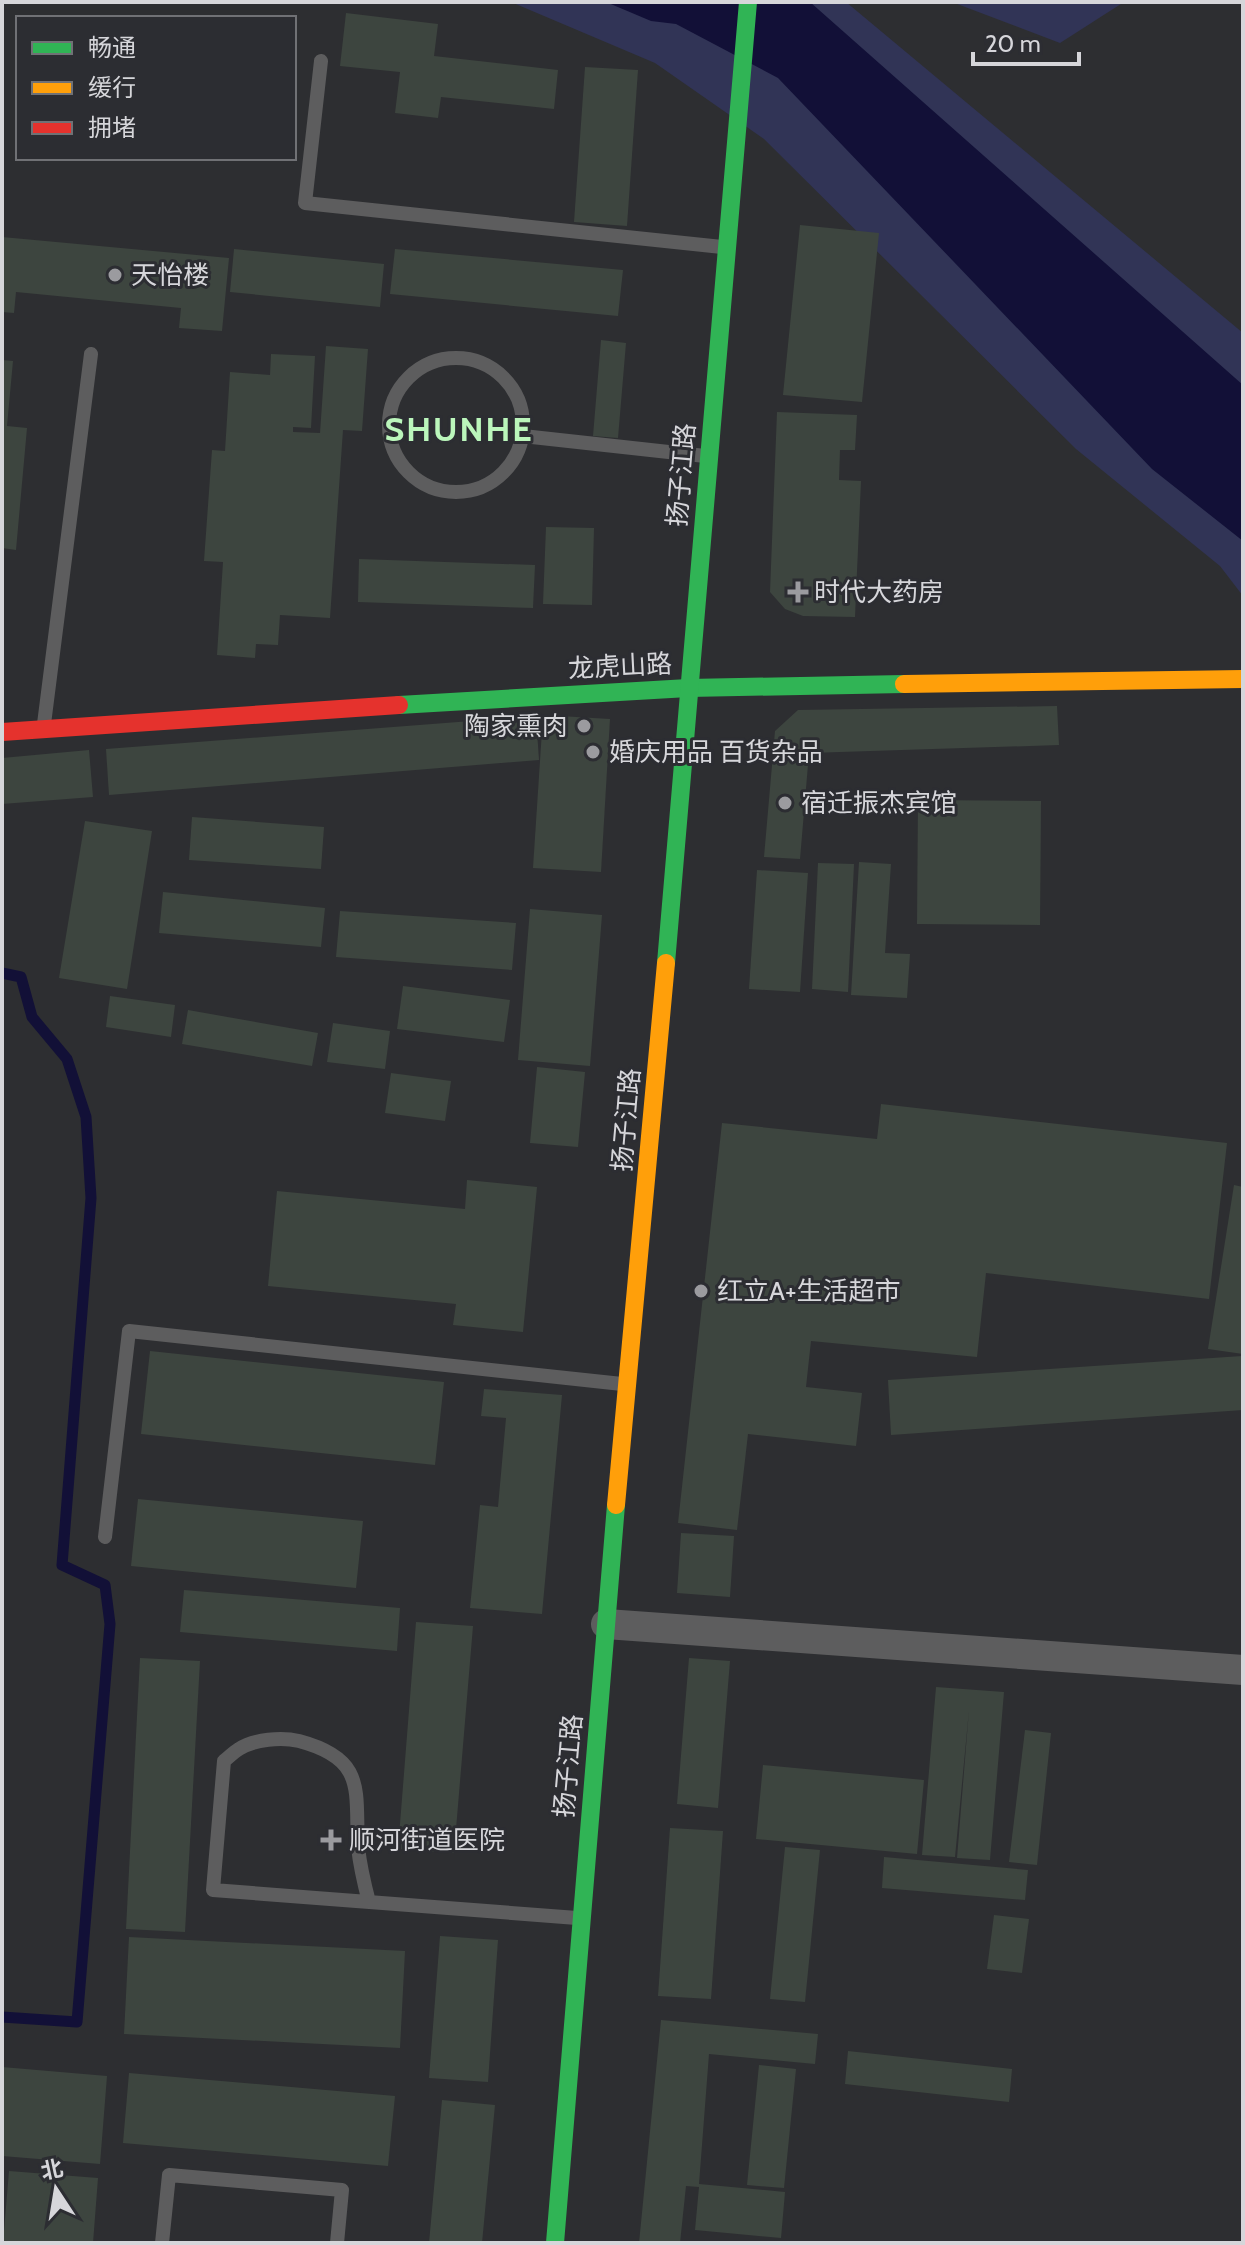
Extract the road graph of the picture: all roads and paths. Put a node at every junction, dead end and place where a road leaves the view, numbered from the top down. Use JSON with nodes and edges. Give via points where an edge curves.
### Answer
{"nodes":[{"id":1,"x":748,"y":2,"type":"edge"},
{"id":2,"x":321,"y":61,"type":"dead end"},
{"id":3,"x":727,"y":248,"type":"junction"},
{"id":4,"x":91,"y":354,"type":"dead end"},
{"id":5,"x":523,"y":436,"type":"junction"},
{"id":6,"x":708,"y":456,"type":"junction"},
{"id":7,"x":1243,"y":679,"type":"edge"},
{"id":8,"x":688,"y":688,"type":"junction"},
{"id":9,"x":44,"y":729,"type":"junction"},
{"id":10,"x":2,"y":732,"type":"edge"},
{"id":11,"x":627,"y":1384,"type":"junction"},
{"id":12,"x":105,"y":1537,"type":"dead end"},
{"id":13,"x":606,"y":1624,"type":"junction"},
{"id":14,"x":1243,"y":1670,"type":"edge"},
{"id":15,"x":369,"y":1902,"type":"junction"},
{"id":16,"x":582,"y":1918,"type":"junction"},
{"id":17,"x":162,"y":2243,"type":"edge"},
{"id":18,"x":337,"y":2243,"type":"edge"},
{"id":19,"x":555,"y":2243,"type":"edge"}],
"edges":[{"from":1,"to":3,"type":"street","name":"扬子江路"},
{"from":2,"to":3,"type":"lane","via":[[305,203]]},
{"from":3,"to":6,"type":"street","name":"扬子江路"},
{"from":4,"to":9,"type":"lane"},
{"from":5,"to":5,"type":"lane","via":[[523,413],[515,391],[482,362],[459,357],[416,370],[400,386],[391,406],[388,429],[404,469],[441,491],[474,489],[502,474]]},
{"from":5,"to":6,"type":"lane"},
{"from":6,"to":8,"type":"street","name":"扬子江路"},
{"from":7,"to":8,"type":"street","name":"龙虎山路"},
{"from":8,"to":9,"type":"street","name":"龙虎山路"},
{"from":8,"to":11,"type":"street","name":"扬子江路"},
{"from":9,"to":10,"type":"street","name":"龙虎山路"},
{"from":11,"to":12,"type":"lane","via":[[129,1331]]},
{"from":11,"to":13,"type":"street","name":"扬子江路"},
{"from":13,"to":14,"type":"street"},
{"from":13,"to":16,"type":"street","name":"扬子江路"},
{"from":15,"to":15,"type":"lane","via":[[213,1890],[224,1761],[241,1747],[286,1738],[336,1756],[353,1777],[361,1872]]},
{"from":15,"to":16,"type":"lane"},
{"from":16,"to":19,"type":"street","name":"扬子江路"},
{"from":17,"to":18,"type":"lane","via":[[169,2175],[342,2190]]}]}
